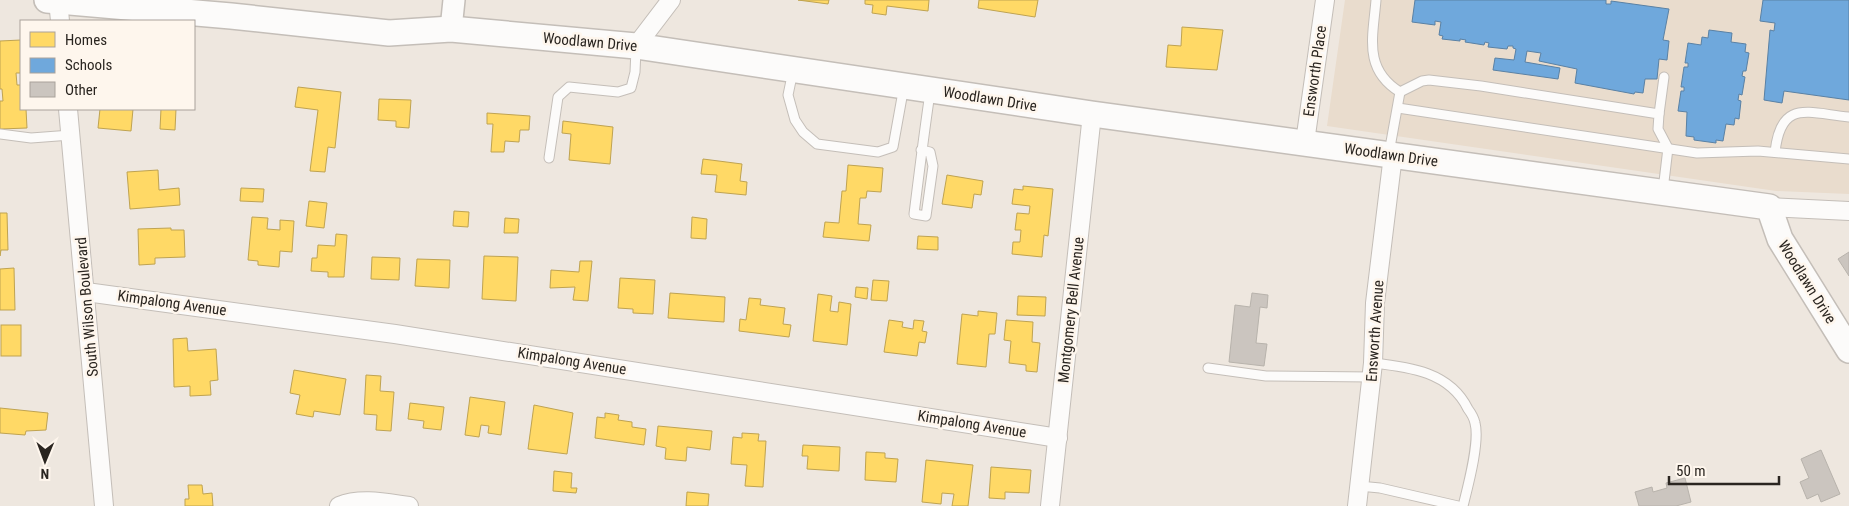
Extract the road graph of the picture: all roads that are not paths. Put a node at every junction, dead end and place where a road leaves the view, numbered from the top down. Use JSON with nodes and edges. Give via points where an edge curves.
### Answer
{"nodes":[{"id":1,"x":454,"y":0,"type":"edge"},
{"id":2,"x":671,"y":0,"type":"edge"},
{"id":3,"x":1325,"y":0,"type":"edge"},
{"id":4,"x":1376,"y":0,"type":"edge"},
{"id":5,"x":56,"y":6,"type":"edge"},
{"id":6,"x":451,"y":29,"type":"junction"},
{"id":7,"x":636,"y":46,"type":"junction"},
{"id":8,"x":794,"y":70,"type":"junction"},
{"id":9,"x":1664,"y":77,"type":"dead end"},
{"id":10,"x":904,"y":86,"type":"junction"},
{"id":11,"x":930,"y":90,"type":"junction"},
{"id":12,"x":1400,"y":92,"type":"junction"},
{"id":13,"x":1398,"y":108,"type":"junction"},
{"id":14,"x":68,"y":110,"type":"edge"},
{"id":15,"x":1092,"y":114,"type":"junction"},
{"id":16,"x":1659,"y":114,"type":"junction"},
{"id":17,"x":1849,"y":117,"type":"edge"},
{"id":18,"x":0,"y":134,"type":"edge"},
{"id":19,"x":71,"y":135,"type":"junction"},
{"id":20,"x":1305,"y":142,"type":"junction"},
{"id":21,"x":1668,"y":148,"type":"junction"},
{"id":22,"x":922,"y":150,"type":"junction"},
{"id":23,"x":1775,"y":152,"type":"junction"},
{"id":24,"x":1391,"y":155,"type":"junction"},
{"id":25,"x":549,"y":158,"type":"dead end"},
{"id":26,"x":1849,"y":159,"type":"edge"},
{"id":27,"x":1662,"y":193,"type":"junction"},
{"id":28,"x":1769,"y":207,"type":"junction"},
{"id":29,"x":1849,"y":211,"type":"edge"},
{"id":30,"x":86,"y":292,"type":"junction"},
{"id":31,"x":1849,"y":350,"type":"edge"},
{"id":32,"x":1208,"y":368,"type":"dead end"},
{"id":33,"x":1372,"y":370,"type":"junction"},
{"id":34,"x":1058,"y":438,"type":"junction"},
{"id":35,"x":1359,"y":486,"type":"junction"},
{"id":36,"x":104,"y":506,"type":"edge"},
{"id":37,"x":339,"y":506,"type":"edge"},
{"id":38,"x":409,"y":506,"type":"edge"},
{"id":39,"x":1050,"y":506,"type":"edge"},
{"id":40,"x":1357,"y":506,"type":"edge"},
{"id":41,"x":1458,"y":506,"type":"edge"},
{"id":42,"x":1463,"y":506,"type":"edge"}],
"edges":[{"from":1,"to":6,"type":"street"},
{"from":2,"to":7,"type":"street"},
{"from":3,"to":20,"type":"street","name":"Ensworth Place"},
{"from":4,"to":12,"type":"lane","via":[[1372,43],[1374,60],[1381,75]]},
{"from":5,"to":6,"type":"main road","name":"Woodlawn Drive","via":[[231,16],[389,33]]},
{"from":6,"to":7,"type":"main road","name":"Woodlawn Drive"},
{"from":7,"to":8,"type":"main road","name":"Woodlawn Drive"},
{"from":7,"to":25,"type":"lane","via":[[632,88],[618,92],[568,87],[558,97]]},
{"from":8,"to":10,"type":"main road","name":"Woodlawn Drive"},
{"from":8,"to":10,"type":"lane","via":[[788,95],[795,120],[817,144],[844,148],[878,152],[893,147]]},
{"from":9,"to":16,"type":"lane"},
{"from":10,"to":11,"type":"main road","name":"Woodlawn Drive"},
{"from":11,"to":15,"type":"main road","name":"Woodlawn Drive"},
{"from":11,"to":22,"type":"lane"},
{"from":12,"to":13,"type":"lane"},
{"from":12,"to":16,"type":"lane","via":[[1429,80]]},
{"from":13,"to":21,"type":"lane"},
{"from":13,"to":24,"type":"lane"},
{"from":14,"to":19,"type":"street","name":"South Wilson Boulevard"},
{"from":15,"to":20,"type":"main road","name":"Woodlawn Drive"},
{"from":15,"to":34,"type":"street","name":"Montgomery Bell Avenue"},
{"from":16,"to":21,"type":"lane","via":[[1658,129]]},
{"from":17,"to":23,"type":"lane","via":[[1805,113],[1789,116],[1777,133]]},
{"from":18,"to":19,"type":"lane","via":[[31,138]]},
{"from":19,"to":30,"type":"street","name":"South Wilson Boulevard"},
{"from":20,"to":24,"type":"main road","name":"Woodlawn Drive"},
{"from":21,"to":23,"type":"lane","via":[[1710,154]]},
{"from":21,"to":27,"type":"lane"},
{"from":22,"to":22,"type":"lane","via":[[914,214],[926,216],[933,166],[930,152]]},
{"from":23,"to":26,"type":"lane"},
{"from":24,"to":27,"type":"main road","name":"Woodlawn Drive"},
{"from":24,"to":33,"type":"street","name":"Ensworth Avenue","via":[[1375,303]]},
{"from":27,"to":28,"type":"main road","name":"Woodlawn Drive"},
{"from":28,"to":29,"type":"street"},
{"from":28,"to":31,"type":"main road","name":"Woodlawn Drive","via":[[1780,239]]},
{"from":30,"to":34,"type":"street","name":"Kimpalong Avenue","via":[[404,335]]},
{"from":30,"to":36,"type":"street","name":"South Wilson Boulevard"},
{"from":32,"to":33,"type":"lane","via":[[1266,376]]},
{"from":33,"to":35,"type":"street","name":"Ensworth Avenue"},
{"from":33,"to":42,"type":"lane","via":[[1409,367],[1437,377],[1461,395],[1476,423],[1473,466]]},
{"from":34,"to":39,"type":"street","name":"Montgomery Bell Avenue"},
{"from":35,"to":40,"type":"street","name":"Ensworth Avenue"},
{"from":35,"to":41,"type":"lane"},
{"from":37,"to":38,"type":"street","via":[[350,502]]}]}
